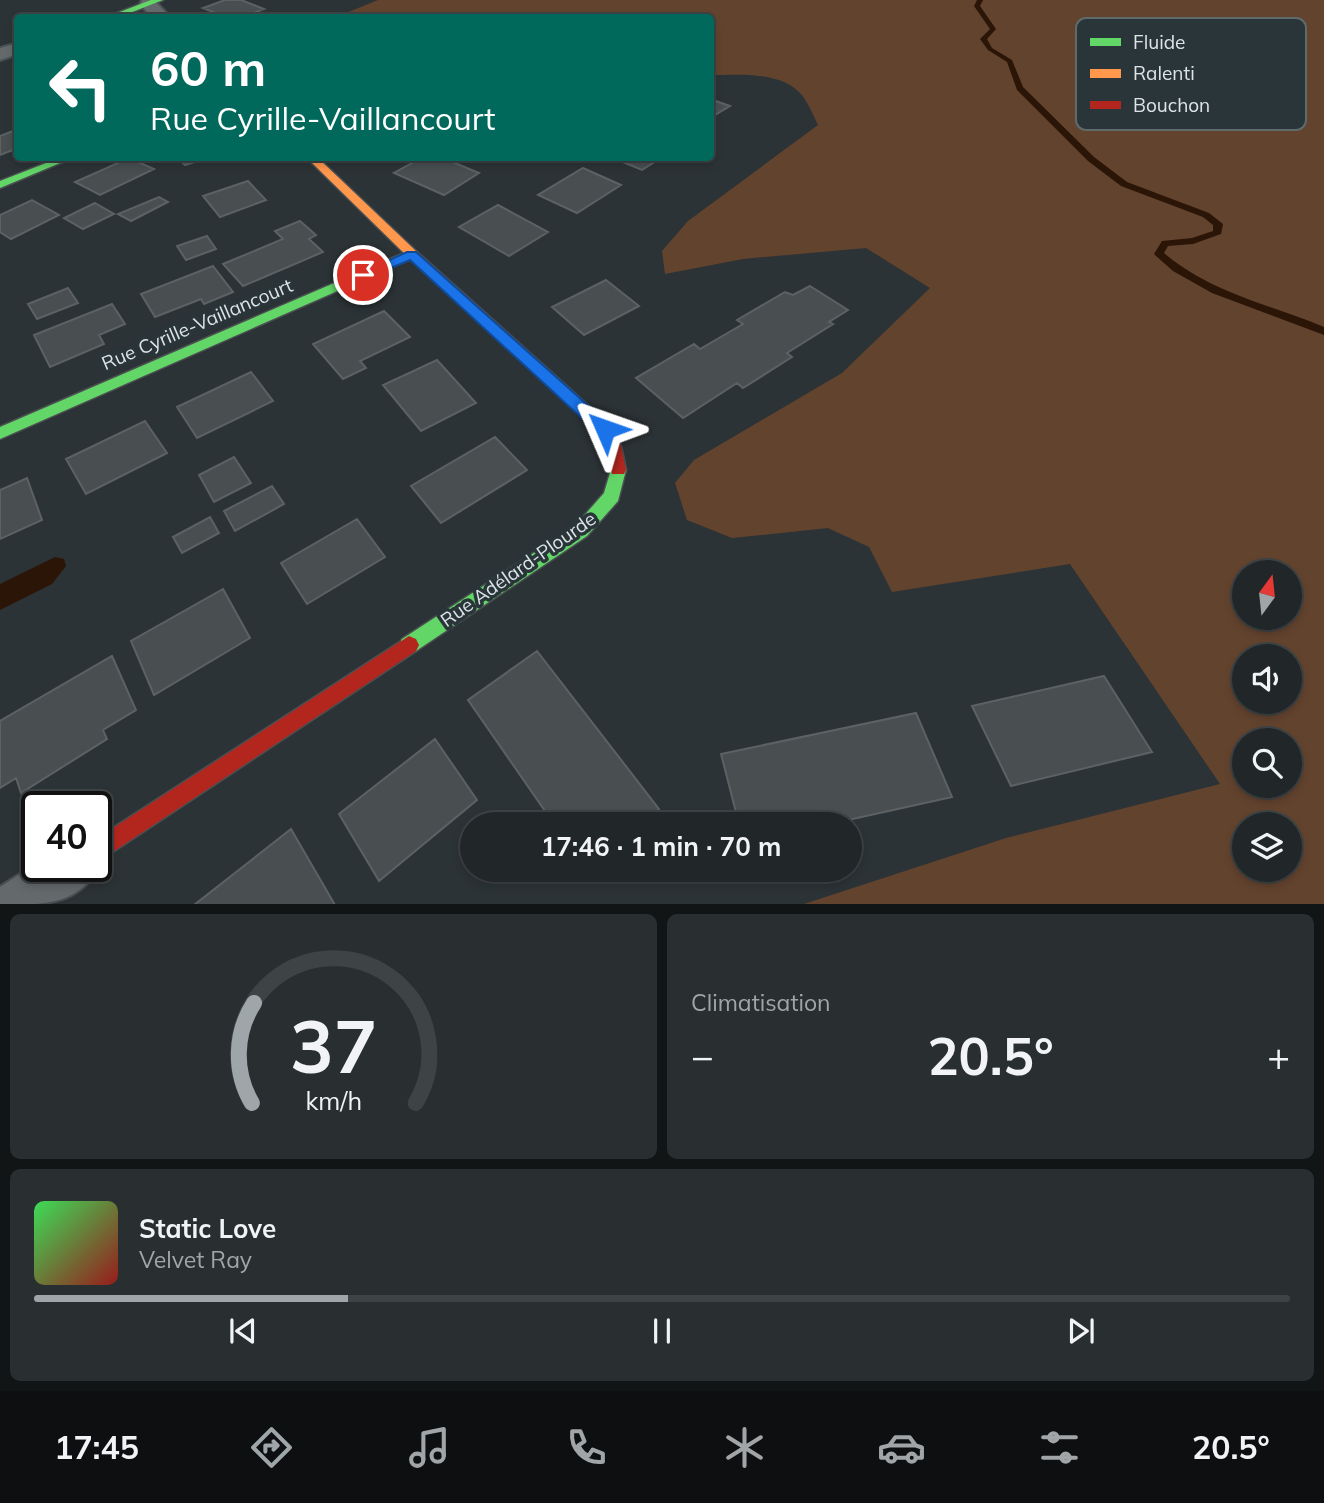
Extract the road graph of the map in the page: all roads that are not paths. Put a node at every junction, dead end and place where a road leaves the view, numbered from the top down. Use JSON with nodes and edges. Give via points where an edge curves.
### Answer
{"nodes":[{"id":1,"x":154,"y":2,"type":"edge"},
{"id":2,"x":120,"y":14,"type":"edge"},
{"id":3,"x":60,"y":161,"type":"edge"},
{"id":4,"x":315,"y":161,"type":"edge"},
{"id":5,"x":0,"y":185,"type":"edge"},
{"id":6,"x":411,"y":254,"type":"junction"},
{"id":7,"x":0,"y":433,"type":"edge"},
{"id":8,"x":112,"y":841,"type":"edge"},
{"id":9,"x":51,"y":882,"type":"edge"},
{"id":10,"x":18,"y":904,"type":"edge"}],
"edges":[{"from":1,"to":2,"type":"street"},
{"from":3,"to":5,"type":"street"},
{"from":4,"to":6,"type":"street","name":"Rue Adélard-Plourde"},
{"from":6,"to":7,"type":"street","name":"Rue Cyrille-Vaillancourt"},
{"from":6,"to":8,"type":"street","name":"Rue Adélard-Plourde","via":[[605,429],[618,453],[620,479],[608,505],[581,531]]},
{"from":9,"to":10,"type":"street"}]}
